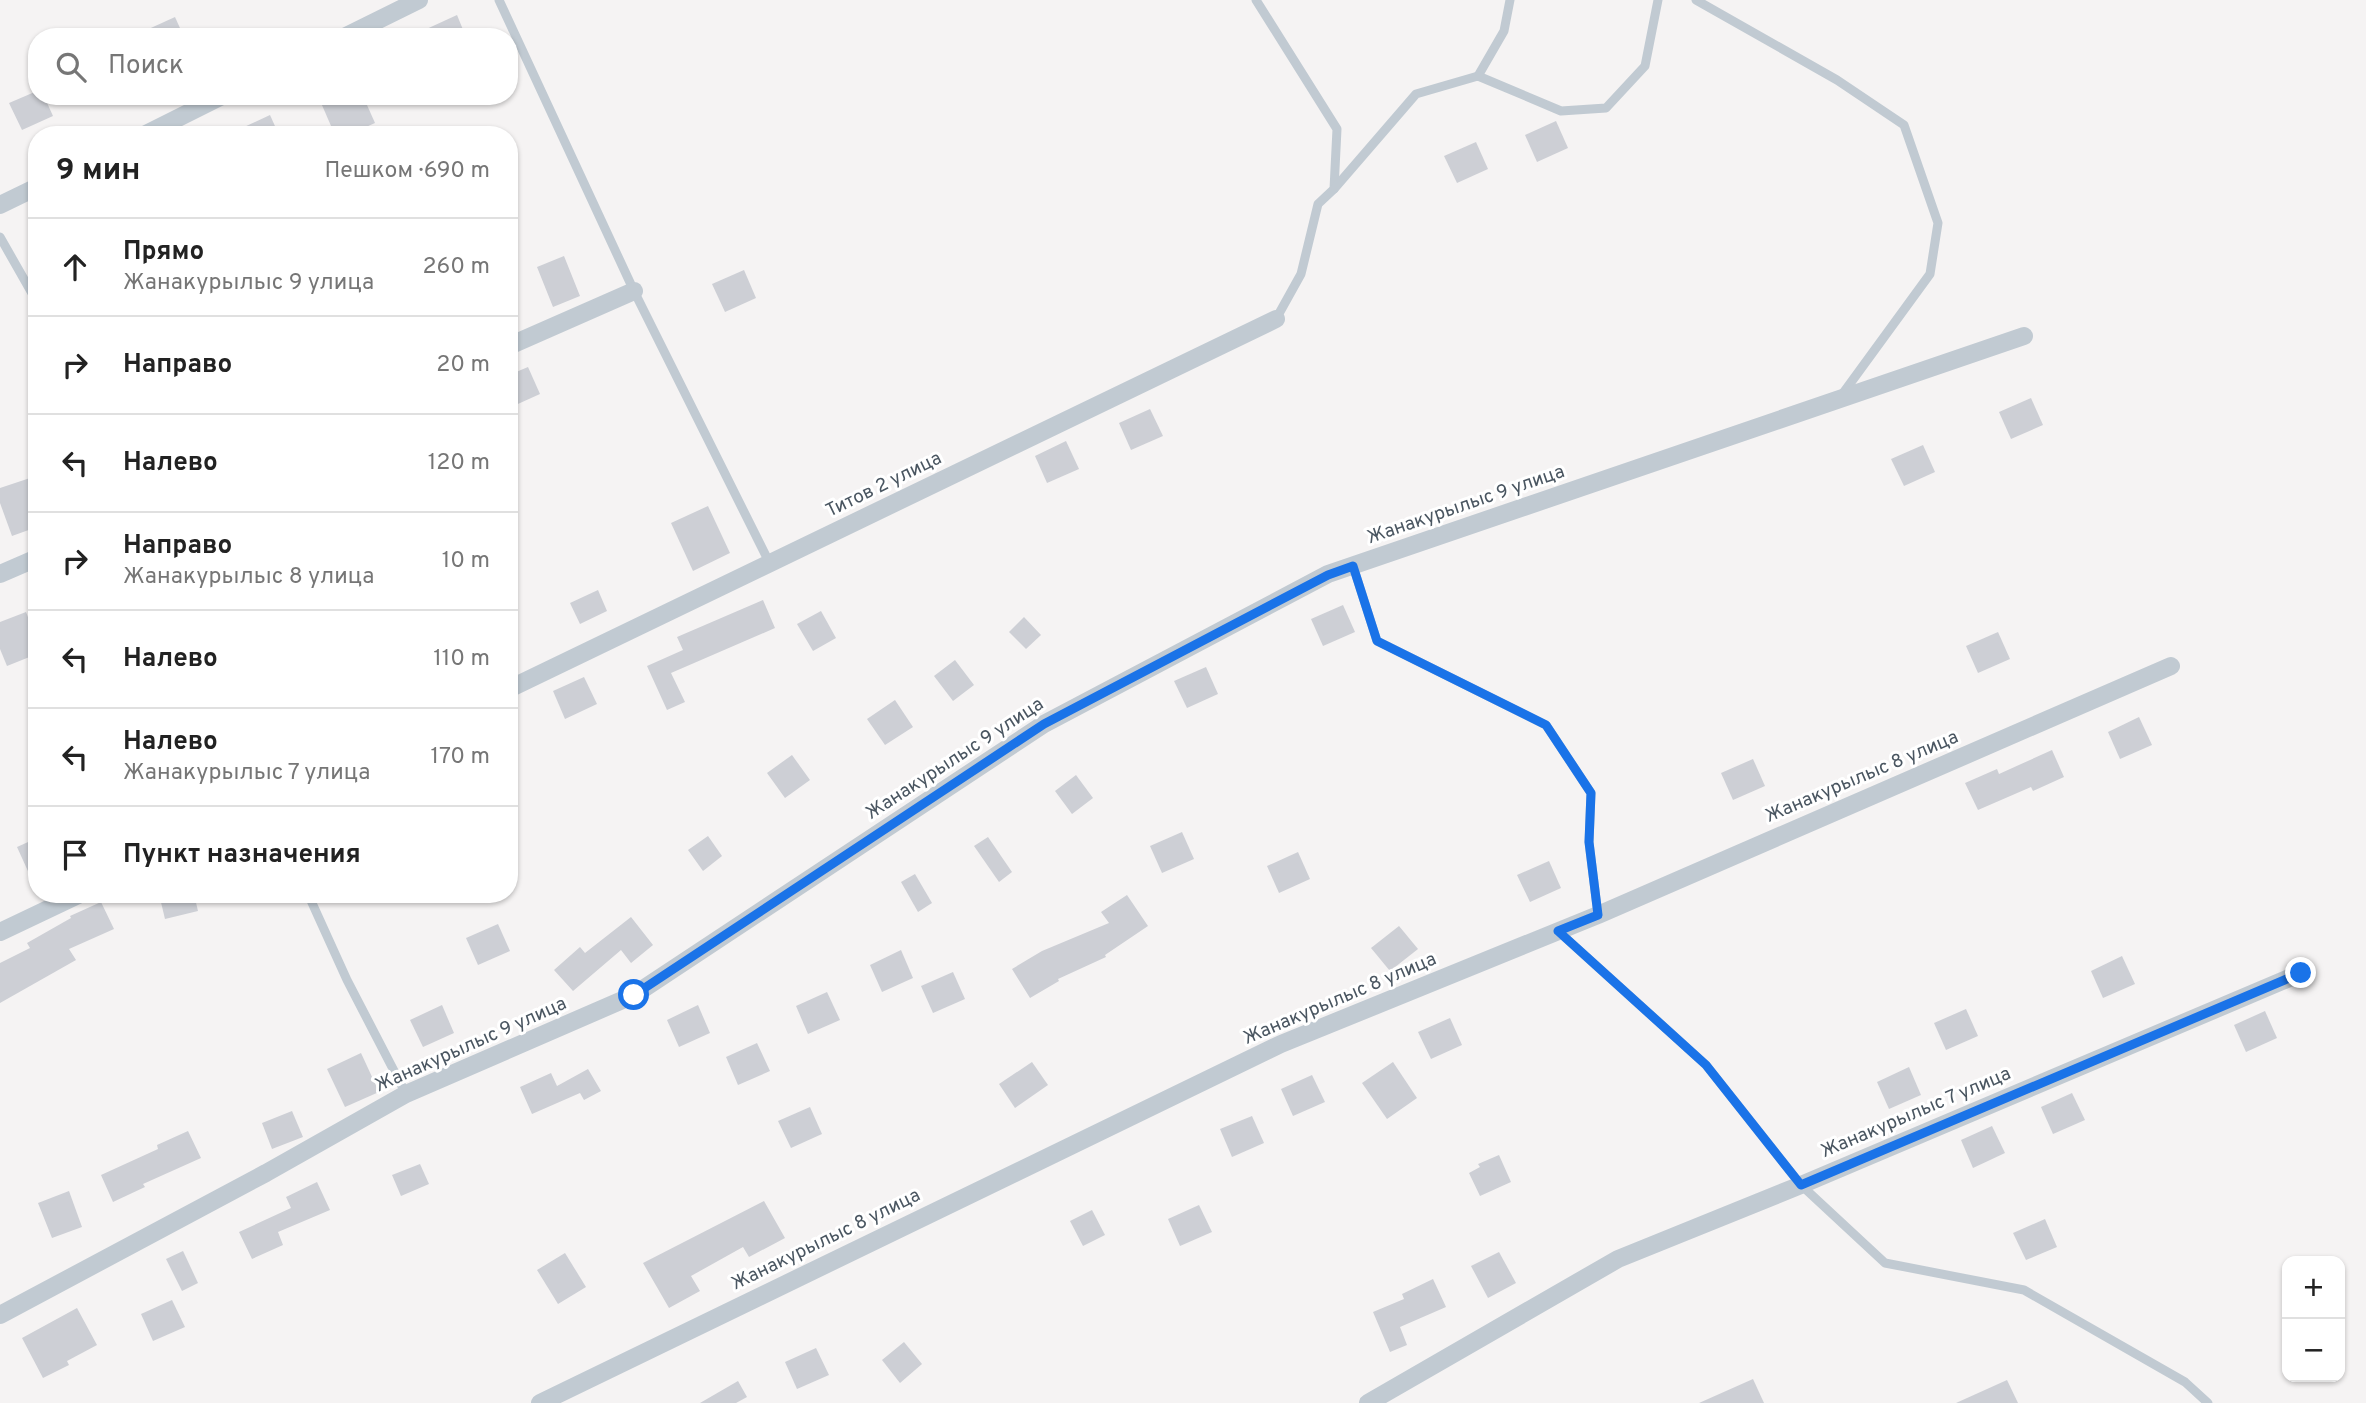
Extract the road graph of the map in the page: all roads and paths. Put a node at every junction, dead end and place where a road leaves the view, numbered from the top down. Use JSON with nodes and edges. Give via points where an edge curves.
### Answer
{"nodes":[{"id":1,"x":419,"y":0,"type":"edge"},
{"id":2,"x":499,"y":0,"type":"edge"},
{"id":3,"x":1256,"y":0,"type":"edge"},
{"id":4,"x":1510,"y":0,"type":"edge"},
{"id":5,"x":1658,"y":0,"type":"edge"},
{"id":6,"x":1696,"y":0,"type":"edge"},
{"id":7,"x":362,"y":28,"type":"edge"},
{"id":8,"x":512,"y":28,"type":"edge"},
{"id":9,"x":518,"y":41,"type":"edge"},
{"id":10,"x":1478,"y":76,"type":"junction"},
{"id":11,"x":204,"y":105,"type":"edge"},
{"id":12,"x":162,"y":126,"type":"edge"},
{"id":13,"x":1334,"y":189,"type":"junction"},
{"id":14,"x":28,"y":191,"type":"edge"},
{"id":15,"x":0,"y":205,"type":"edge"},
{"id":16,"x":0,"y":237,"type":"edge"},
{"id":17,"x":28,"y":286,"type":"edge"},
{"id":18,"x":634,"y":291,"type":"junction"},
{"id":19,"x":1276,"y":319,"type":"joint"},
{"id":20,"x":2024,"y":336,"type":"dead end"},
{"id":21,"x":518,"y":342,"type":"edge"},
{"id":22,"x":1838,"y":400,"type":"junction"},
{"id":23,"x":28,"y":562,"type":"edge"},
{"id":24,"x":770,"y":564,"type":"junction"},
{"id":25,"x":1353,"y":566,"type":"junction"},
{"id":26,"x":0,"y":574,"type":"edge"},
{"id":27,"x":2171,"y":666,"type":"dead end"},
{"id":28,"x":518,"y":685,"type":"edge"},
{"id":29,"x":61,"y":903,"type":"edge"},
{"id":30,"x":313,"y":903,"type":"edge"},
{"id":31,"x":1598,"y":915,"type":"junction"},
{"id":32,"x":1558,"y":931,"type":"junction"},
{"id":33,"x":0,"y":932,"type":"edge"},
{"id":34,"x":2301,"y":973,"type":"dead end"},
{"id":35,"x":407,"y":1094,"type":"junction"},
{"id":36,"x":1801,"y":1185,"type":"junction"},
{"id":37,"x":0,"y":1315,"type":"edge"},
{"id":38,"x":540,"y":1403,"type":"edge"},
{"id":39,"x":1368,"y":1403,"type":"edge"},
{"id":40,"x":2208,"y":1403,"type":"edge"}],
"edges":[{"from":1,"to":7,"type":"street"},
{"from":2,"to":8,"type":"lane"},
{"from":3,"to":13,"type":"lane","via":[[1336,129]]},
{"from":4,"to":10,"type":"lane","via":[[1504,31]]},
{"from":5,"to":10,"type":"lane","via":[[1645,66],[1606,108],[1561,111]]},
{"from":6,"to":22,"type":"lane","via":[[1837,80],[1904,125],[1938,223],[1930,274]]},
{"from":9,"to":18,"type":"lane"},
{"from":10,"to":13,"type":"lane","via":[[1416,94]]},
{"from":11,"to":12,"type":"street"},
{"from":13,"to":19,"type":"lane","via":[[1318,204],[1301,274]]},
{"from":14,"to":15,"type":"street"},
{"from":16,"to":17,"type":"lane"},
{"from":18,"to":21,"type":"street"},
{"from":18,"to":24,"type":"lane"},
{"from":19,"to":24,"type":"street","name":"Титов 2 улица"},
{"from":20,"to":22,"type":"street","name":"Жанакурылыс 9 улица"},
{"from":22,"to":25,"type":"street","name":"Жанакурылыс 9 улица"},
{"from":23,"to":26,"type":"street"},
{"from":24,"to":28,"type":"street","name":"Титов 2 улица"},
{"from":25,"to":31,"type":"lane","via":[[1377,641],[1546,725],[1591,793],[1589,842]]},
{"from":25,"to":35,"type":"street","name":"Жанакурылыс 9 улица","via":[[1044,724],[634,995]]},
{"from":27,"to":31,"type":"street","name":"Жанакурылыс 8 улица"},
{"from":29,"to":33,"type":"street"},
{"from":30,"to":35,"type":"lane","via":[[347,981]]},
{"from":31,"to":32,"type":"street","name":"Жанакурылыс 8 улица"},
{"from":32,"to":36,"type":"lane","via":[[1706,1065]]},
{"from":32,"to":38,"type":"street","name":"Жанакурылыс 8 улица","via":[[1282,1044]]},
{"from":34,"to":36,"type":"street","name":"Жанакурылыс 7 улица"},
{"from":35,"to":37,"type":"street","name":"Жанакурылыс 9 улица"},
{"from":36,"to":39,"type":"street","name":"Жанакурылыс 7 улица","via":[[1618,1259]]},
{"from":36,"to":40,"type":"lane","via":[[1885,1263],[2024,1290],[2185,1382]]}]}
